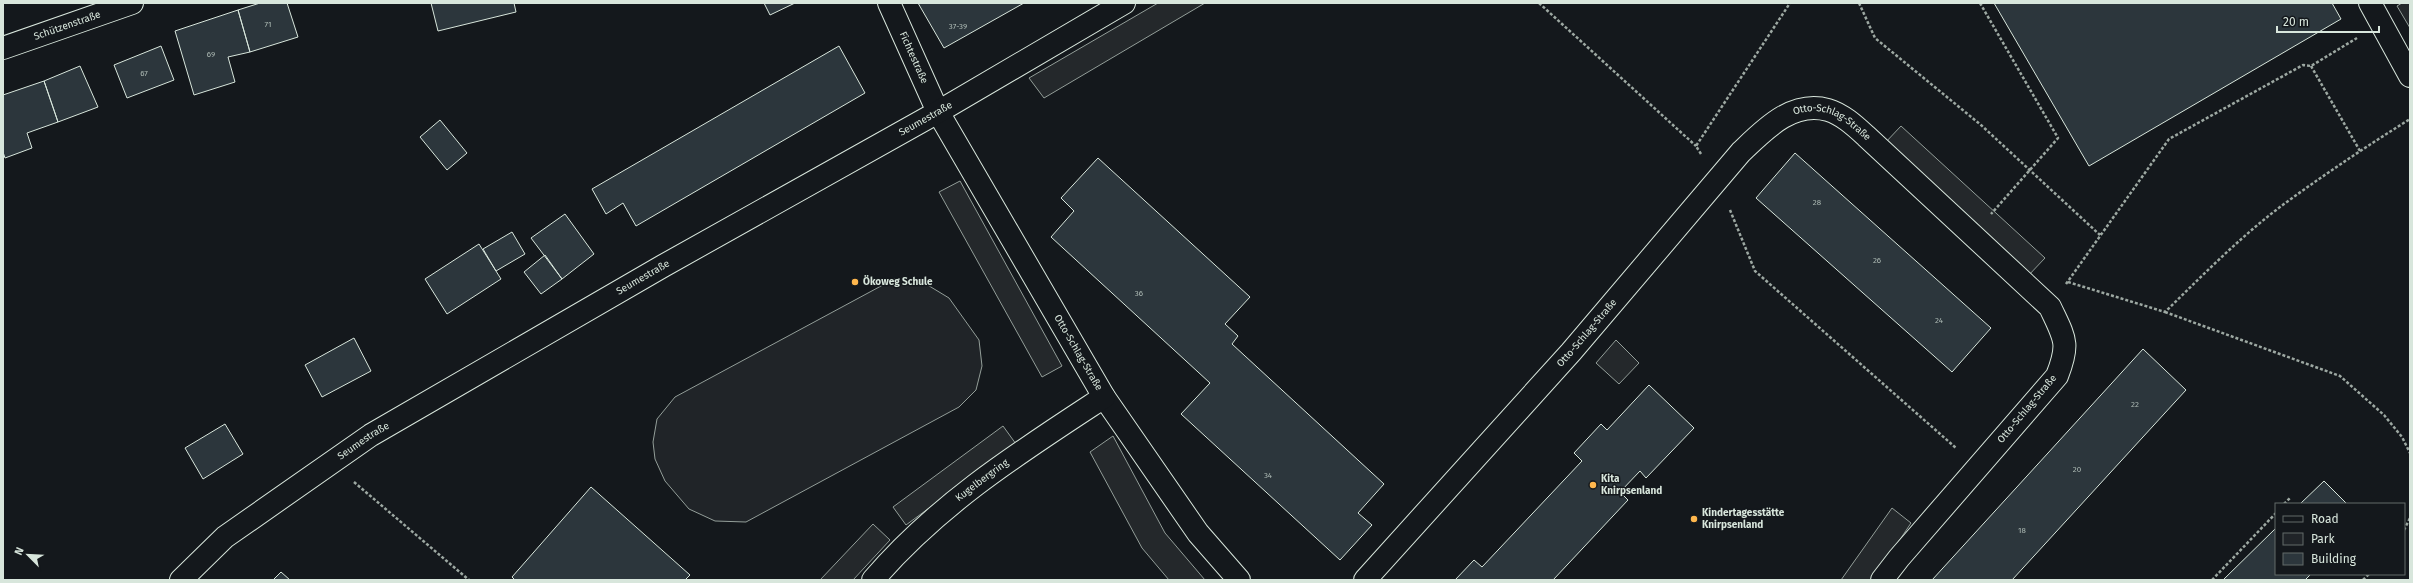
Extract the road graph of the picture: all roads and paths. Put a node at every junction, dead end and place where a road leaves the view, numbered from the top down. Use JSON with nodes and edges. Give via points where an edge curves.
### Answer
{"nodes":[{"id":1,"x":132,"y":3,"type":"edge"},
{"id":2,"x":890,"y":3,"type":"edge"},
{"id":3,"x":1124,"y":3,"type":"edge"},
{"id":4,"x":1539,"y":3,"type":"edge"},
{"id":5,"x":1790,"y":3,"type":"edge"},
{"id":6,"x":1859,"y":3,"type":"edge"},
{"id":7,"x":1980,"y":3,"type":"edge"},
{"id":8,"x":2370,"y":3,"type":"edge"},
{"id":9,"x":2381,"y":24,"type":"junction"},
{"id":10,"x":3,"y":48,"type":"edge"},
{"id":11,"x":2311,"y":66,"type":"junction"},
{"id":12,"x":2410,"y":76,"type":"edge"},
{"id":13,"x":938,"y":112,"type":"junction"},
{"id":14,"x":2410,"y":119,"type":"edge"},
{"id":15,"x":1696,"y":146,"type":"junction"},
{"id":16,"x":2360,"y":151,"type":"junction"},
{"id":17,"x":2029,"y":170,"type":"junction"},
{"id":18,"x":1718,"y":179,"type":"junction"},
{"id":19,"x":1973,"y":235,"type":"junction"},
{"id":20,"x":2100,"y":235,"type":"junction"},
{"id":21,"x":2068,"y":282,"type":"junction"},
{"id":22,"x":2050,"y":307,"type":"junction"},
{"id":23,"x":2164,"y":312,"type":"junction"},
{"id":24,"x":1104,"y":398,"type":"junction"},
{"id":25,"x":2410,"y":453,"type":"edge"},
{"id":26,"x":331,"y":463,"type":"junction"},
{"id":27,"x":1978,"y":467,"type":"junction"},
{"id":28,"x":2290,"y":498,"type":"dead end"},
{"id":29,"x":2285,"y":503,"type":"edge"},
{"id":30,"x":2275,"y":514,"type":"edge"},
{"id":31,"x":2410,"y":518,"type":"edge"},
{"id":32,"x":2405,"y":528,"type":"edge"},
{"id":33,"x":181,"y":580,"type":"edge"},
{"id":34,"x":469,"y":580,"type":"edge"},
{"id":35,"x":873,"y":580,"type":"edge"},
{"id":36,"x":1239,"y":580,"type":"edge"},
{"id":37,"x":1365,"y":580,"type":"edge"},
{"id":38,"x":1882,"y":580,"type":"edge"},
{"id":39,"x":2212,"y":580,"type":"edge"}],
"edges":[{"from":1,"to":10,"type":"street","name":"Schützenstraße"},
{"from":2,"to":13,"type":"street","name":"Fichtestraße"},
{"from":3,"to":13,"type":"street","name":"Seumestraße"},
{"from":4,"to":15,"type":"path"},
{"from":5,"to":15,"type":"path"},
{"from":6,"to":17,"type":"path","via":[[1875,38],[1981,125]]},
{"from":7,"to":17,"type":"path","via":[[2058,138]]},
{"from":8,"to":9,"type":"street"},
{"from":9,"to":11,"type":"path"},
{"from":9,"to":12,"type":"street"},
{"from":11,"to":16,"type":"path"},
{"from":11,"to":20,"type":"path","via":[[2303,65],[2169,139]]},
{"from":13,"to":24,"type":"street","name":"Otto-Schlag-Straße"},
{"from":13,"to":26,"type":"street","name":"Seumestraße","via":[[656,270],[371,435]]},
{"from":14,"to":16,"type":"path"},
{"from":15,"to":18,"type":"path"},
{"from":16,"to":23,"type":"path","via":[[2283,205],[2229,250]]},
{"from":17,"to":19,"type":"path"},
{"from":17,"to":20,"type":"path"},
{"from":18,"to":19,"type":"street","name":"Otto-Schlag-Straße","via":[[1762,132],[1788,113],[1812,107],[1829,110],[1846,119],[1866,136]]},
{"from":18,"to":27,"type":"path","via":[[1755,271]]},
{"from":18,"to":37,"type":"street","name":"Otto-Schlag-Straße","via":[[1571,352]]},
{"from":19,"to":22,"type":"street","name":"Otto-Schlag-Straße"},
{"from":20,"to":21,"type":"path"},
{"from":21,"to":22,"type":"path"},
{"from":21,"to":23,"type":"path"},
{"from":22,"to":27,"type":"street","name":"Otto-Schlag-Straße","via":[[2063,335],[2066,354],[2057,376]]},
{"from":23,"to":25,"type":"path","via":[[2340,376],[2384,415],[2402,437]]},
{"from":24,"to":35,"type":"street","name":"Kugelbergring","via":[[1008,460],[960,495],[923,527]]},
{"from":24,"to":36,"type":"street","name":"Otto-Schlag-Straße","via":[[1198,533]]},
{"from":26,"to":33,"type":"street","name":"Seumestraße","via":[[225,537]]},
{"from":26,"to":34,"type":"path"},
{"from":27,"to":38,"type":"street","name":"Otto-Schlag-Straße"},
{"from":28,"to":29,"type":"path"},
{"from":30,"to":39,"type":"path"},
{"from":31,"to":32,"type":"path"}]}
